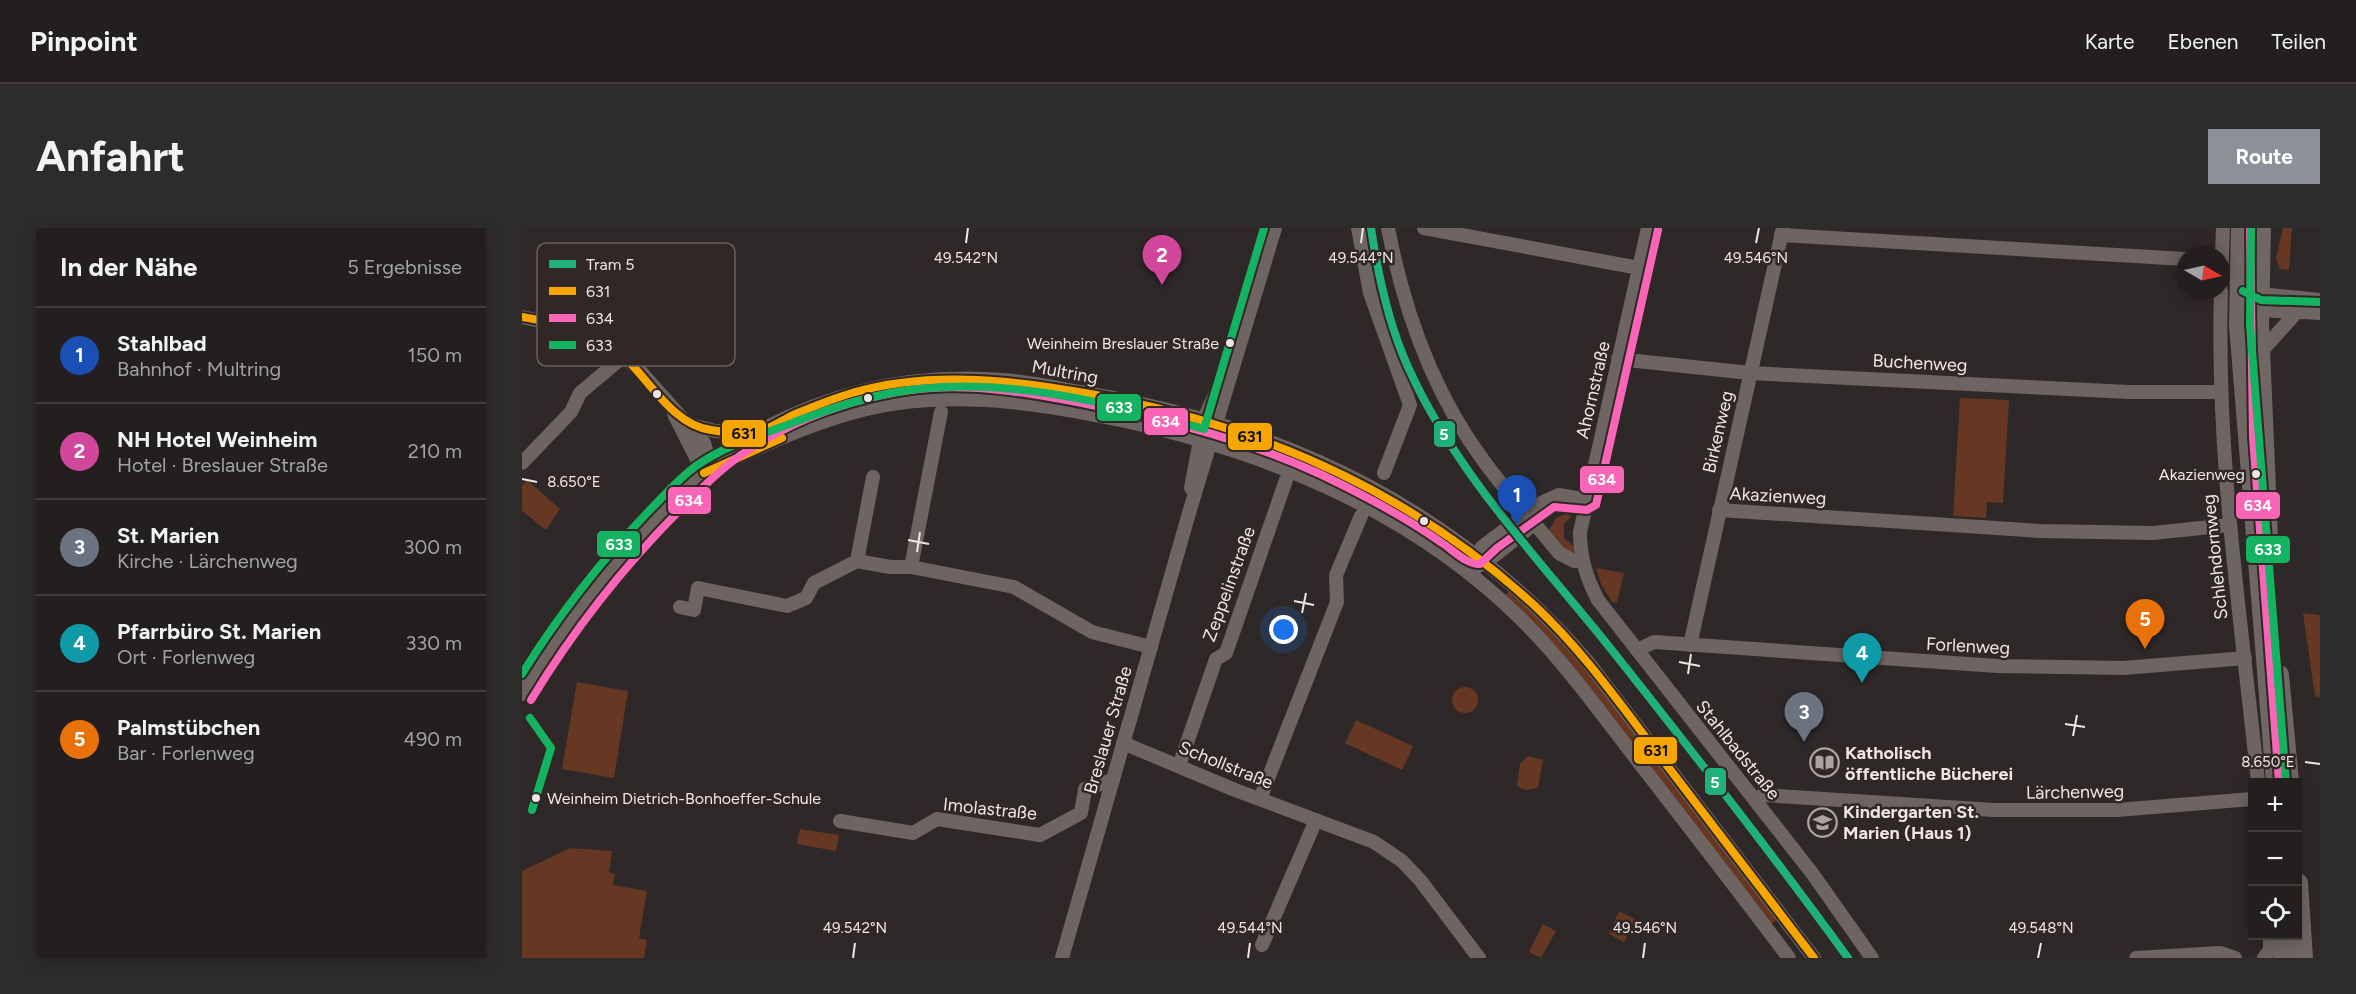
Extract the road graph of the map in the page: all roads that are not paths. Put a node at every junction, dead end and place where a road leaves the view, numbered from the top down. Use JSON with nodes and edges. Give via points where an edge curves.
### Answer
{"nodes":[{"id":1,"x":1275,"y":228,"type":"edge"},
{"id":2,"x":1358,"y":228,"type":"edge"},
{"id":3,"x":1389,"y":228,"type":"edge"},
{"id":4,"x":1424,"y":228,"type":"edge"},
{"id":5,"x":1648,"y":228,"type":"edge"},
{"id":6,"x":2223,"y":228,"type":"edge"},
{"id":7,"x":2241,"y":228,"type":"edge"},
{"id":8,"x":2261,"y":228,"type":"edge"},
{"id":9,"x":1782,"y":232,"type":"edge"},
{"id":10,"x":2222,"y":246,"type":"edge"},
{"id":11,"x":2176,"y":258,"type":"edge"},
{"id":12,"x":1639,"y":268,"type":"junction"},
{"id":13,"x":2221,"y":300,"type":"edge"},
{"id":14,"x":2320,"y":300,"type":"edge"},
{"id":15,"x":2239,"y":301,"type":"junction"},
{"id":16,"x":2259,"y":302,"type":"junction"},
{"id":17,"x":2295,"y":314,"type":"junction"},
{"id":18,"x":2320,"y":314,"type":"edge"},
{"id":19,"x":522,"y":317,"type":"edge"},
{"id":20,"x":537,"y":320,"type":"edge"},
{"id":21,"x":2260,"y":353,"type":"junction"},
{"id":22,"x":1618,"y":359,"type":"junction"},
{"id":23,"x":612,"y":366,"type":"edge"},
{"id":24,"x":633,"y":366,"type":"edge"},
{"id":25,"x":1750,"y":374,"type":"junction"},
{"id":26,"x":2220,"y":392,"type":"junction"},
{"id":27,"x":671,"y":409,"type":"junction"},
{"id":28,"x":940,"y":412,"type":"dead end"},
{"id":29,"x":1210,"y":421,"type":"junction"},
{"id":30,"x":688,"y":424,"type":"junction"},
{"id":31,"x":756,"y":433,"type":"junction"},
{"id":32,"x":1205,"y":440,"type":"junction"},
{"id":33,"x":527,"y":450,"type":"edge"},
{"id":34,"x":522,"y":463,"type":"edge"},
{"id":35,"x":706,"y":472,"type":"junction"},
{"id":36,"x":1384,"y":473,"type":"dead end"},
{"id":37,"x":873,"y":477,"type":"dead end"},
{"id":38,"x":1286,"y":480,"type":"dead end"},
{"id":39,"x":1587,"y":500,"type":"junction"},
{"id":40,"x":1719,"y":510,"type":"junction"},
{"id":41,"x":1361,"y":516,"type":"dead end"},
{"id":42,"x":1531,"y":518,"type":"junction"},
{"id":43,"x":2230,"y":525,"type":"junction"},
{"id":44,"x":857,"y":561,"type":"junction"},
{"id":45,"x":1582,"y":561,"type":"junction"},
{"id":46,"x":1478,"y":564,"type":"junction"},
{"id":47,"x":911,"y":567,"type":"junction"},
{"id":48,"x":680,"y":608,"type":"dead end"},
{"id":49,"x":1690,"y":645,"type":"junction"},
{"id":50,"x":1151,"y":646,"type":"junction"},
{"id":51,"x":1637,"y":650,"type":"junction"},
{"id":52,"x":2245,"y":658,"type":"junction"},
{"id":53,"x":522,"y":694,"type":"edge"},
{"id":54,"x":1124,"y":743,"type":"junction"},
{"id":55,"x":1179,"y":766,"type":"junction"},
{"id":56,"x":2257,"y":778,"type":"edge"},
{"id":57,"x":2276,"y":778,"type":"edge"},
{"id":58,"x":2289,"y":778,"type":"edge"},
{"id":59,"x":1113,"y":780,"type":"junction"},
{"id":60,"x":2248,"y":798,"type":"edge"},
{"id":61,"x":1260,"y":799,"type":"junction"},
{"id":62,"x":1756,"y":800,"type":"junction"},
{"id":63,"x":1316,"y":820,"type":"junction"},
{"id":64,"x":840,"y":821,"type":"dead end"},
{"id":65,"x":2298,"y":886,"type":"edge"},
{"id":66,"x":2270,"y":940,"type":"edge"},
{"id":67,"x":2281,"y":940,"type":"edge"},
{"id":68,"x":1262,"y":945,"type":"dead end"},
{"id":69,"x":2272,"y":955,"type":"edge"},
{"id":70,"x":1062,"y":958,"type":"edge"},
{"id":71,"x":1479,"y":958,"type":"edge"},
{"id":72,"x":1789,"y":958,"type":"edge"},
{"id":73,"x":1811,"y":958,"type":"edge"},
{"id":74,"x":1872,"y":958,"type":"edge"},
{"id":75,"x":2136,"y":958,"type":"edge"},
{"id":76,"x":2235,"y":958,"type":"edge"},
{"id":77,"x":2303,"y":958,"type":"edge"}],
"edges":[{"from":1,"to":29,"type":"street","name":"Breslauer Straße","via":[[1238,350]]},
{"from":2,"to":36,"type":"street","via":[[1370,293],[1410,405]]},
{"from":3,"to":42,"type":"street","via":[[1401,291],[1427,363],[1482,460]]},
{"from":4,"to":12,"type":"street"},
{"from":5,"to":12,"type":"street","name":"Ahornstraße"},
{"from":6,"to":10,"type":"street"},
{"from":7,"to":15,"type":"main road"},
{"from":8,"to":16,"type":"main road"},
{"from":9,"to":11,"type":"street"},
{"from":9,"to":25,"type":"street","name":"Birkenweg"},
{"from":12,"to":22,"type":"street","name":"Ahornstraße"},
{"from":13,"to":26,"type":"street","name":"Schlehdornweg"},
{"from":14,"to":16,"type":"street"},
{"from":15,"to":16,"type":"main road"},
{"from":15,"to":57,"type":"main road","via":[[2245,427]]},
{"from":16,"to":17,"type":"street"},
{"from":16,"to":21,"type":"main road"},
{"from":17,"to":18,"type":"street"},
{"from":17,"to":21,"type":"street"},
{"from":19,"to":20,"type":"street"},
{"from":21,"to":58,"type":"main road","via":[[2266,518]]},
{"from":22,"to":25,"type":"street","name":"Buchenweg"},
{"from":22,"to":39,"type":"street","name":"Ahornstraße"},
{"from":23,"to":33,"type":"street","via":[[580,393],[571,412]]},
{"from":24,"to":27,"type":"street"},
{"from":25,"to":26,"type":"street","name":"Buchenweg","via":[[2129,392]]},
{"from":25,"to":40,"type":"street","name":"Birkenweg"},
{"from":26,"to":43,"type":"street","name":"Schlehdornweg"},
{"from":27,"to":30,"type":"street"},
{"from":27,"to":35,"type":"street"},
{"from":28,"to":47,"type":"street"},
{"from":29,"to":31,"type":"street","name":"Multring","via":[[1007,380],[938,379],[890,383],[817,406]]},
{"from":29,"to":32,"type":"street","name":"Breslauer Straße"},
{"from":29,"to":46,"type":"street","name":"Multring","via":[[1320,461],[1377,488]]},
{"from":30,"to":31,"type":"street","via":[[715,431]]},
{"from":30,"to":35,"type":"street","via":[[708,451]]},
{"from":31,"to":35,"type":"street","name":"Multring"},
{"from":32,"to":35,"type":"street","name":"Multring","via":[[999,399],[944,399],[894,403],[828,421]]},
{"from":32,"to":46,"type":"street","name":"Multring","via":[[1284,467],[1343,493],[1444,555]]},
{"from":32,"to":50,"type":"street","name":"Breslauer Straße","via":[[1189,513]]},
{"from":33,"to":34,"type":"street"},
{"from":35,"to":53,"type":"street","name":"Multring","via":[[619,556],[552,644]]},
{"from":37,"to":44,"type":"street"},
{"from":38,"to":55,"type":"street","name":"Zeppelinstraße","via":[[1226,653],[1216,659]]},
{"from":39,"to":42,"type":"street","via":[[1550,497]]},
{"from":39,"to":45,"type":"street","name":"Ahornstraße","via":[[1580,532]]},
{"from":40,"to":43,"type":"street","name":"Akazienweg","via":[[2040,531],[2153,532]]},
{"from":40,"to":49,"type":"street","name":"Birkenweg"},
{"from":41,"to":61,"type":"street","via":[[1336,575],[1337,602]]},
{"from":42,"to":45,"type":"street","via":[[1564,558]]},
{"from":42,"to":46,"type":"street","via":[[1490,540]]},
{"from":43,"to":52,"type":"street","name":"Schlehdornweg"},
{"from":44,"to":47,"type":"street"},
{"from":44,"to":48,"type":"street","via":[[814,583],[806,598],[787,606],[698,588],[694,610]]},
{"from":45,"to":51,"type":"street","name":"Stahlbadstraße","via":[[1598,600]]},
{"from":46,"to":72,"type":"street","name":"Multring","via":[[1572,674]]},
{"from":46,"to":73,"type":"street","name":"Multring","via":[[1551,620],[1588,662]]},
{"from":47,"to":50,"type":"street","via":[[1014,587],[1092,632]]},
{"from":49,"to":51,"type":"street","name":"Forlenweg","via":[[1654,642]]},
{"from":49,"to":52,"type":"street","name":"Forlenweg","via":[[1997,666],[2124,668]]},
{"from":50,"to":54,"type":"street","name":"Breslauer Straße"},
{"from":51,"to":62,"type":"street","name":"Stahlbadstraße"},
{"from":52,"to":56,"type":"street","name":"Schlehdornweg"},
{"from":54,"to":55,"type":"street","name":"Schollstraße"},
{"from":54,"to":59,"type":"street","name":"Breslauer Straße"},
{"from":55,"to":61,"type":"street","name":"Schollstraße"},
{"from":59,"to":64,"type":"street","name":"Imolastraße","via":[[1085,789],[1081,813],[1040,835],[938,819],[913,834]]},
{"from":59,"to":70,"type":"street","name":"Breslauer Straße"},
{"from":60,"to":62,"type":"street","name":"Lärchenweg","via":[[2117,810],[1994,810],[1763,795]]},
{"from":61,"to":63,"type":"street","name":"Schollstraße"},
{"from":62,"to":74,"type":"street","name":"Stahlbadstraße"},
{"from":63,"to":68,"type":"street"},
{"from":63,"to":71,"type":"street","name":"Schollstraße","via":[[1374,842],[1402,861]]},
{"from":65,"to":77,"type":"main road"},
{"from":66,"to":69,"type":"street"},
{"from":67,"to":69,"type":"main road"},
{"from":75,"to":76,"type":"street","via":[[2220,952]]}]}
